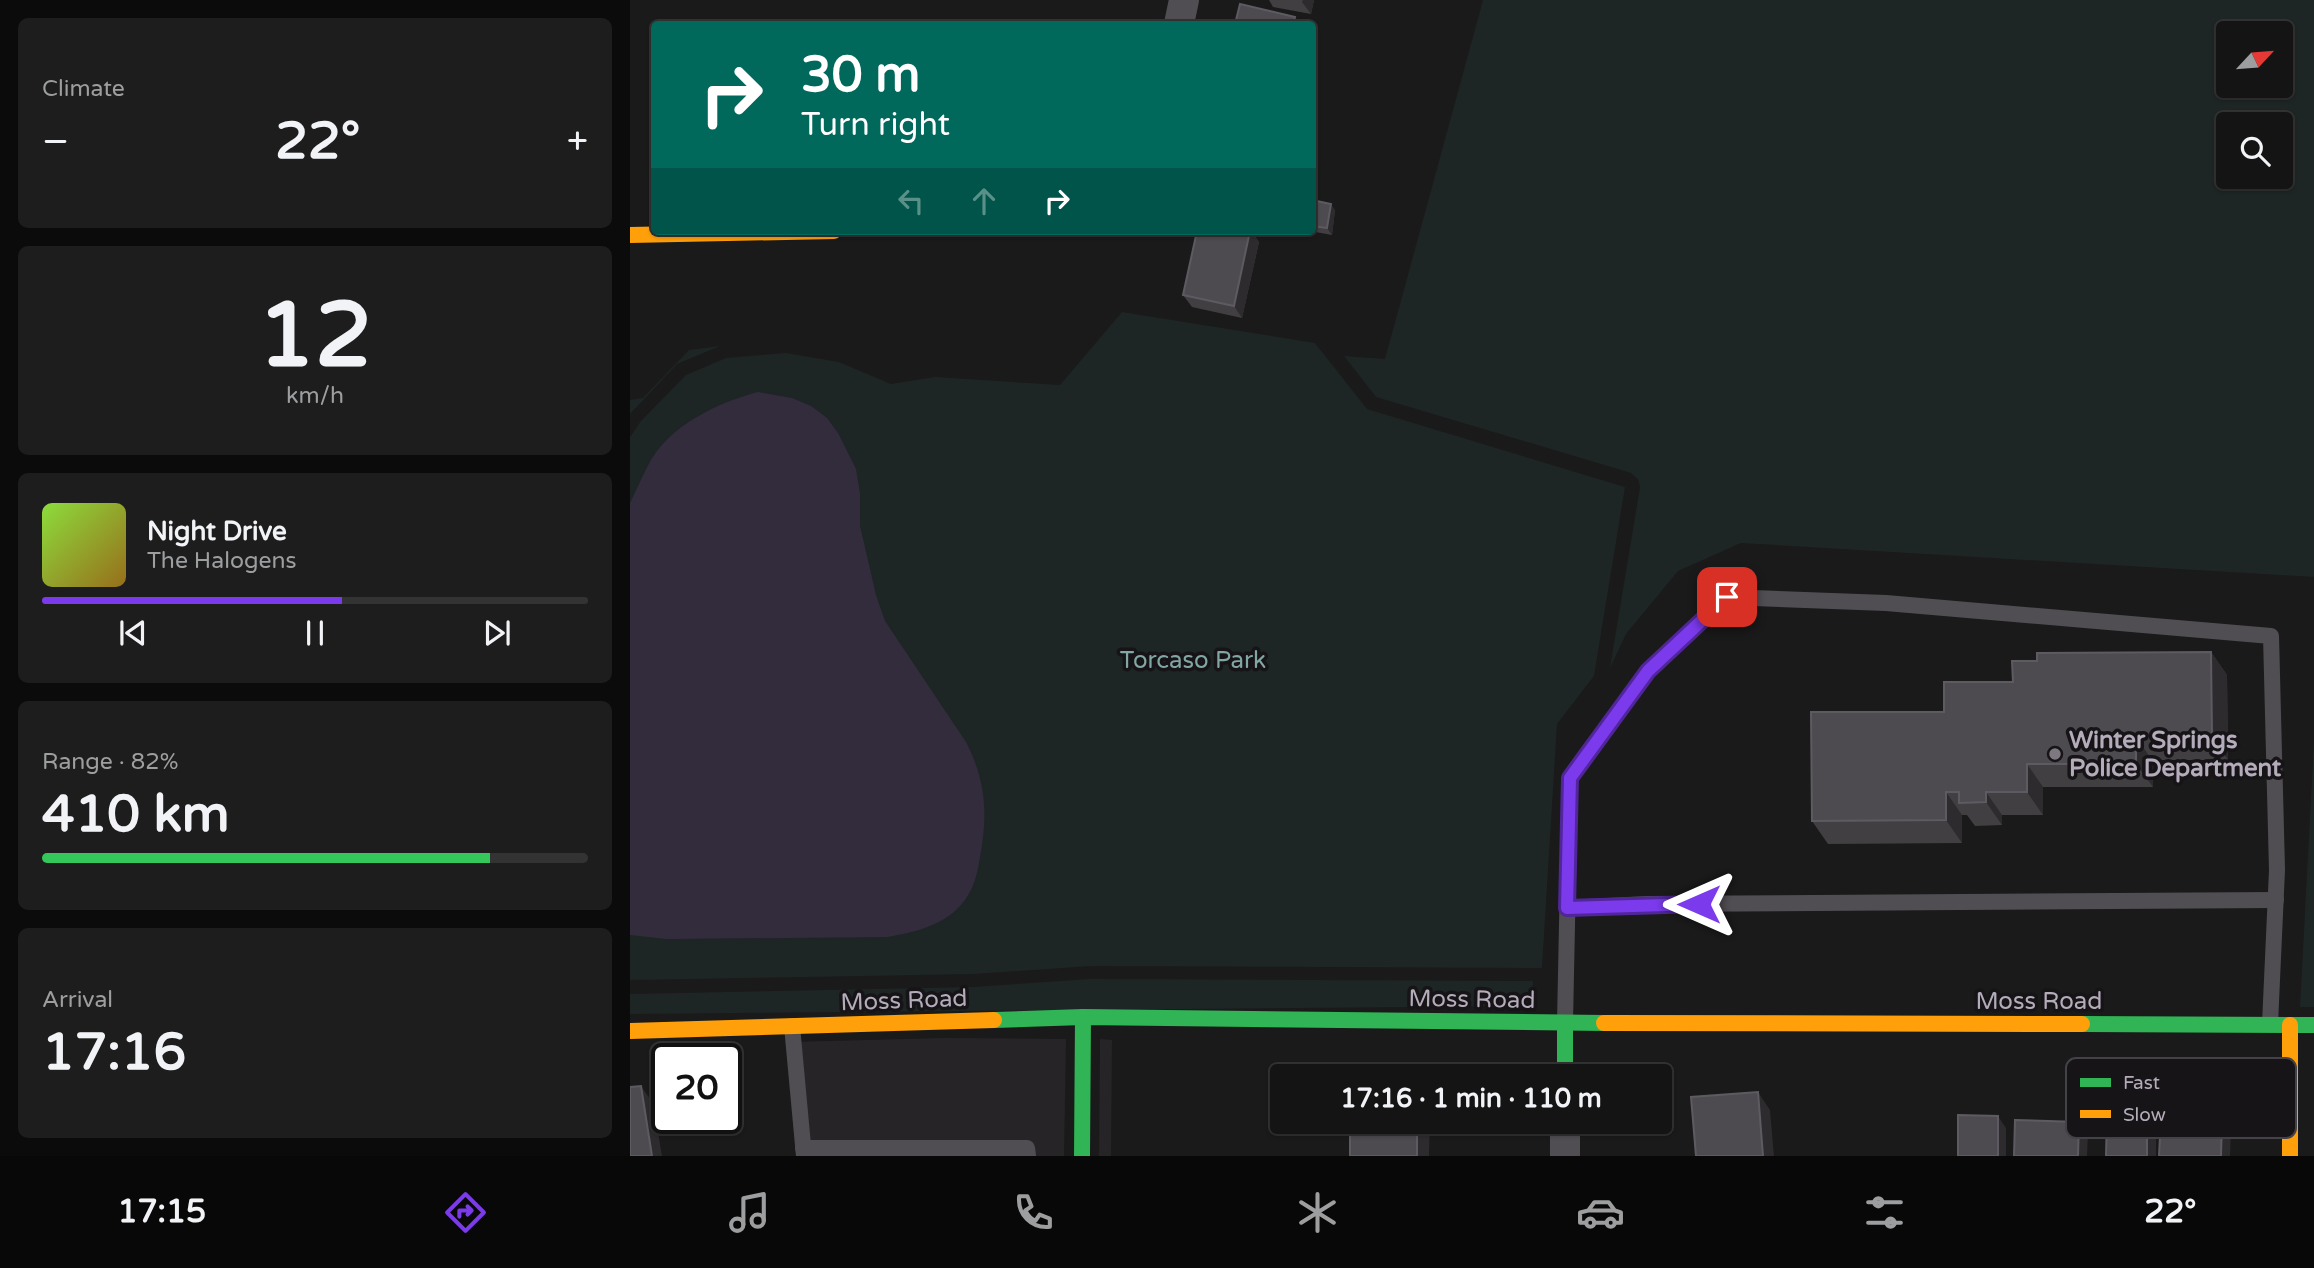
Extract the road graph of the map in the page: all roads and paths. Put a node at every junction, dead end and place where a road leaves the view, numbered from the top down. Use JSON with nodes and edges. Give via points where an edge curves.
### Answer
{"nodes":[{"id":1,"x":1184,"y":0,"type":"edge"},
{"id":2,"x":1180,"y":21,"type":"edge"},
{"id":3,"x":630,"y":234,"type":"edge"},
{"id":4,"x":651,"y":234,"type":"edge"},
{"id":5,"x":2276,"y":900,"type":"junction"},
{"id":6,"x":1567,"y":908,"type":"junction"},
{"id":7,"x":1083,"y":1017,"type":"junction"},
{"id":8,"x":1565,"y":1023,"type":"junction"},
{"id":9,"x":2270,"y":1024,"type":"junction"},
{"id":10,"x":2290,"y":1024,"type":"junction"},
{"id":11,"x":2314,"y":1024,"type":"edge"},
{"id":12,"x":792,"y":1026,"type":"junction"},
{"id":13,"x":630,"y":1031,"type":"edge"},
{"id":14,"x":2290,"y":1058,"type":"edge"},
{"id":15,"x":1565,"y":1064,"type":"edge"},
{"id":16,"x":1565,"y":1134,"type":"edge"},
{"id":17,"x":2290,"y":1138,"type":"edge"},
{"id":18,"x":804,"y":1152,"type":"edge"},
{"id":19,"x":1028,"y":1156,"type":"edge"},
{"id":20,"x":1082,"y":1156,"type":"edge"},
{"id":21,"x":1565,"y":1156,"type":"edge"},
{"id":22,"x":2290,"y":1156,"type":"edge"}],
"edges":[{"from":1,"to":2,"type":"street"},
{"from":3,"to":4,"type":"street"},
{"from":5,"to":6,"type":"lane"},
{"from":5,"to":6,"type":"lane","via":[[2270,636],[1886,603],[1727,597],[1648,671],[1570,778]]},
{"from":5,"to":9,"type":"lane"},
{"from":6,"to":8,"type":"lane"},
{"from":7,"to":8,"type":"street","name":"Moss Road"},
{"from":7,"to":12,"type":"street","name":"Moss Road"},
{"from":7,"to":20,"type":"street"},
{"from":8,"to":9,"type":"street","name":"Moss Road"},
{"from":8,"to":15,"type":"street"},
{"from":9,"to":10,"type":"street","name":"Moss Road"},
{"from":10,"to":11,"type":"street","name":"Moss Road"},
{"from":10,"to":14,"type":"street"},
{"from":12,"to":13,"type":"street","name":"Moss Road"},
{"from":12,"to":18,"type":"lane"},
{"from":16,"to":21,"type":"street"},
{"from":17,"to":22,"type":"street"},
{"from":18,"to":19,"type":"lane","via":[[1027,1148]]}]}
